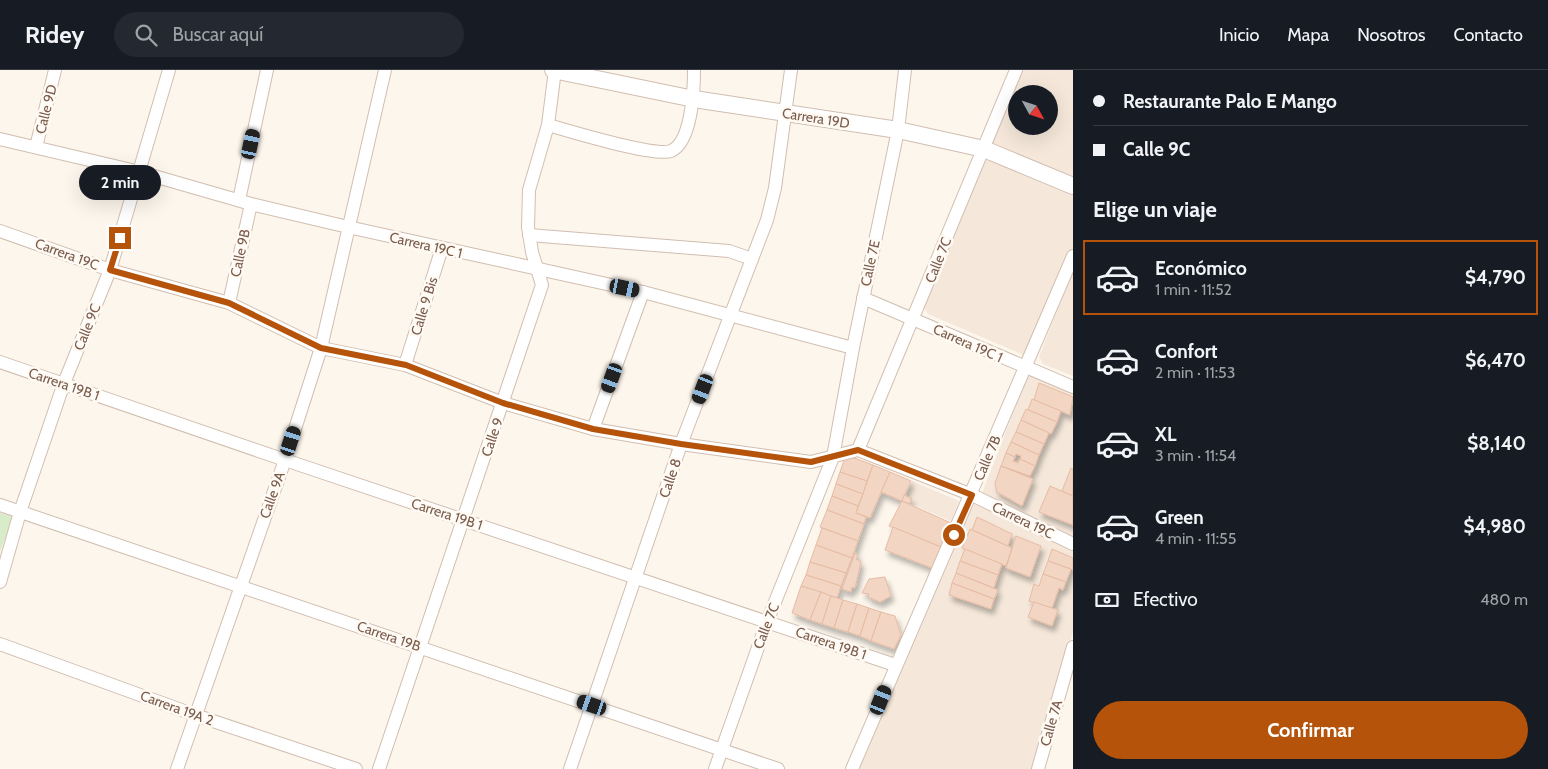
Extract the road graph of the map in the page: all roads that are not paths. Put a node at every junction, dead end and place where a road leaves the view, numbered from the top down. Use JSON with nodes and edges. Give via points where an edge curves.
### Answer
{"nodes":[{"id":1,"x":55,"y":70,"type":"edge"},
{"id":2,"x":169,"y":70,"type":"edge"},
{"id":3,"x":267,"y":70,"type":"edge"},
{"id":4,"x":385,"y":70,"type":"edge"},
{"id":5,"x":554,"y":70,"type":"edge"},
{"id":6,"x":694,"y":70,"type":"edge"},
{"id":7,"x":791,"y":70,"type":"edge"},
{"id":8,"x":905,"y":70,"type":"edge"},
{"id":9,"x":1016,"y":70,"type":"edge"},
{"id":10,"x":694,"y":99,"type":"junction"},
{"id":11,"x":785,"y":113,"type":"junction"},
{"id":12,"x":548,"y":125,"type":"junction"},
{"id":13,"x":898,"y":130,"type":"junction"},
{"id":14,"x":0,"y":139,"type":"edge"},
{"id":15,"x":36,"y":147,"type":"junction"},
{"id":16,"x":984,"y":149,"type":"junction"},
{"id":17,"x":140,"y":172,"type":"junction"},
{"id":18,"x":1073,"y":186,"type":"edge"},
{"id":19,"x":245,"y":202,"type":"junction"},
{"id":20,"x":348,"y":227,"type":"junction"},
{"id":21,"x":0,"y":231,"type":"edge"},
{"id":22,"x":529,"y":235,"type":"junction"},
{"id":23,"x":442,"y":248,"type":"junction"},
{"id":24,"x":1073,"y":256,"type":"edge"},
{"id":25,"x":752,"y":259,"type":"junction"},
{"id":26,"x":537,"y":269,"type":"junction"},
{"id":27,"x":110,"y":270,"type":"junction"},
{"id":28,"x":643,"y":292,"type":"junction"},
{"id":29,"x":863,"y":298,"type":"junction"},
{"id":30,"x":229,"y":303,"type":"junction"},
{"id":31,"x":732,"y":314,"type":"junction"},
{"id":32,"x":914,"y":319,"type":"junction"},
{"id":33,"x":321,"y":348,"type":"junction"},
{"id":34,"x":853,"y":348,"type":"junction"},
{"id":35,"x":0,"y":362,"type":"edge"},
{"id":36,"x":406,"y":365,"type":"junction"},
{"id":37,"x":1026,"y":368,"type":"junction"},
{"id":38,"x":64,"y":383,"type":"junction"},
{"id":39,"x":1073,"y":387,"type":"edge"},
{"id":40,"x":503,"y":403,"type":"junction"},
{"id":41,"x":593,"y":429,"type":"junction"},
{"id":42,"x":681,"y":444,"type":"junction"},
{"id":43,"x":858,"y":450,"type":"junction"},
{"id":44,"x":833,"y":457,"type":"junction"},
{"id":45,"x":285,"y":460,"type":"junction"},
{"id":46,"x":972,"y":495,"type":"junction"},
{"id":47,"x":0,"y":505,"type":"edge"},
{"id":48,"x":20,"y":512,"type":"junction"},
{"id":49,"x":464,"y":520,"type":"junction"},
{"id":50,"x":1073,"y":544,"type":"edge"},
{"id":51,"x":636,"y":577,"type":"junction"},
{"id":52,"x":0,"y":582,"type":"edge"},
{"id":53,"x":240,"y":585,"type":"junction"},
{"id":54,"x":767,"y":622,"type":"junction"},
{"id":55,"x":0,"y":644,"type":"edge"},
{"id":56,"x":420,"y":647,"type":"junction"},
{"id":57,"x":1073,"y":647,"type":"edge"},
{"id":58,"x":895,"y":665,"type":"junction"},
{"id":59,"x":592,"y":705,"type":"junction"},
{"id":60,"x":196,"y":715,"type":"junction"},
{"id":61,"x":721,"y":749,"type":"junction"},
{"id":62,"x":177,"y":769,"type":"edge"},
{"id":63,"x":356,"y":769,"type":"edge"},
{"id":64,"x":379,"y":769,"type":"edge"},
{"id":65,"x":570,"y":769,"type":"edge"},
{"id":66,"x":715,"y":769,"type":"edge"},
{"id":67,"x":778,"y":769,"type":"edge"},
{"id":68,"x":852,"y":769,"type":"edge"},
{"id":69,"x":1038,"y":769,"type":"edge"}],
"edges":[{"from":1,"to":15,"type":"street","name":"Calle 9D"},
{"from":2,"to":17,"type":"street","name":"Calle 9C"},
{"from":3,"to":19,"type":"street","name":"Calle 9B"},
{"from":4,"to":20,"type":"street","name":"Calle 9A"},
{"from":5,"to":10,"type":"street","name":"Carrera 19D"},
{"from":5,"to":12,"type":"street","name":"Calle 9"},
{"from":6,"to":10,"type":"street"},
{"from":7,"to":11,"type":"street","name":"Calle 8"},
{"from":8,"to":13,"type":"street","name":"Calle 7E"},
{"from":9,"to":16,"type":"street","name":"Calle 7C"},
{"from":10,"to":11,"type":"street","name":"Carrera 19D"},
{"from":10,"to":12,"type":"street","via":[[682,142],[670,151],[652,151]]},
{"from":11,"to":13,"type":"street","name":"Carrera 19D"},
{"from":11,"to":25,"type":"street","name":"Calle 8","via":[[775,188]]},
{"from":12,"to":22,"type":"street","name":"Calle 9","via":[[529,190]]},
{"from":13,"to":16,"type":"street","name":"Carrera 19D"},
{"from":13,"to":29,"type":"street","name":"Calle 7E"},
{"from":14,"to":15,"type":"street","name":"Carrera 19C 1"},
{"from":15,"to":17,"type":"street","name":"Carrera 19C 1"},
{"from":16,"to":18,"type":"street","name":"Carrera 19D"},
{"from":16,"to":32,"type":"street","name":"Calle 7C"},
{"from":17,"to":19,"type":"street","name":"Carrera 19C 1"},
{"from":17,"to":27,"type":"street","name":"Calle 9C"},
{"from":19,"to":20,"type":"street","name":"Carrera 19C 1"},
{"from":19,"to":30,"type":"street","name":"Calle 9B"},
{"from":20,"to":23,"type":"street","name":"Carrera 19C 1"},
{"from":20,"to":33,"type":"street","name":"Calle 9A"},
{"from":21,"to":27,"type":"street","name":"Carrera 19C"},
{"from":22,"to":25,"type":"street","via":[[729,251]]},
{"from":22,"to":26,"type":"street","name":"Calle 9"},
{"from":23,"to":26,"type":"street","name":"Carrera 19C 1"},
{"from":23,"to":36,"type":"street","name":"Calle 9 Bis"},
{"from":24,"to":37,"type":"street","name":"Calle 7B"},
{"from":25,"to":31,"type":"street","name":"Calle 8"},
{"from":26,"to":28,"type":"street","name":"Carrera 19C 1"},
{"from":26,"to":40,"type":"street","name":"Calle 9","via":[[542,285]]},
{"from":27,"to":30,"type":"street","name":"Carrera 19C"},
{"from":27,"to":38,"type":"street","name":"Calle 9C"},
{"from":28,"to":31,"type":"street","name":"Carrera 19C 1"},
{"from":28,"to":41,"type":"street"},
{"from":29,"to":32,"type":"street","name":"Carrera 19C 1"},
{"from":29,"to":34,"type":"street","name":"Calle 7E"},
{"from":30,"to":33,"type":"street","name":"Carrera 19C"},
{"from":31,"to":34,"type":"street","name":"Carrera 19C 1"},
{"from":31,"to":42,"type":"street","name":"Calle 8"},
{"from":32,"to":37,"type":"street","name":"Carrera 19C 1"},
{"from":32,"to":43,"type":"street","name":"Calle 7C"},
{"from":33,"to":36,"type":"street","name":"Carrera 19C"},
{"from":33,"to":45,"type":"street","name":"Calle 9A"},
{"from":34,"to":44,"type":"street","name":"Calle 7E"},
{"from":35,"to":38,"type":"street","name":"Carrera 19B 1"},
{"from":36,"to":40,"type":"street","name":"Carrera 19C"},
{"from":37,"to":39,"type":"street","name":"Carrera 19C 1"},
{"from":37,"to":46,"type":"street","name":"Calle 7B"},
{"from":38,"to":45,"type":"street","name":"Carrera 19B 1"},
{"from":38,"to":48,"type":"street","name":"Calle 9C"},
{"from":40,"to":41,"type":"street","name":"Carrera 19C"},
{"from":40,"to":49,"type":"street","name":"Calle 9"},
{"from":41,"to":42,"type":"street","name":"Carrera 19C"},
{"from":42,"to":44,"type":"street","name":"Carrera 19C","via":[[811,462]]},
{"from":42,"to":51,"type":"street","name":"Calle 8"},
{"from":43,"to":44,"type":"street","name":"Carrera 19C"},
{"from":43,"to":46,"type":"street","name":"Carrera 19C"},
{"from":44,"to":54,"type":"street","name":"Calle 7C"},
{"from":45,"to":49,"type":"street","name":"Carrera 19B 1"},
{"from":45,"to":53,"type":"street","name":"Calle 9A"},
{"from":46,"to":50,"type":"street","name":"Carrera 19C"},
{"from":46,"to":58,"type":"street","name":"Calle 7B"},
{"from":47,"to":48,"type":"street","name":"Carrera 19B"},
{"from":48,"to":52,"type":"street","name":"Calle 9C"},
{"from":48,"to":53,"type":"street","name":"Carrera 19B"},
{"from":49,"to":51,"type":"street","name":"Carrera 19B 1"},
{"from":49,"to":56,"type":"street","name":"Calle 9"},
{"from":51,"to":54,"type":"street","name":"Carrera 19B 1"},
{"from":51,"to":59,"type":"street","name":"Calle 8"},
{"from":53,"to":56,"type":"street","name":"Carrera 19B"},
{"from":53,"to":60,"type":"street","name":"Calle 9A"},
{"from":54,"to":58,"type":"street","name":"Carrera 19B 1"},
{"from":54,"to":61,"type":"street","name":"Calle 7C"},
{"from":55,"to":60,"type":"street","name":"Carrera 19A 2"},
{"from":56,"to":59,"type":"street","name":"Carrera 19B"},
{"from":56,"to":64,"type":"street","name":"Calle 9"},
{"from":57,"to":69,"type":"street","name":"Calle 7A"},
{"from":58,"to":68,"type":"street","name":"Calle 7B"},
{"from":59,"to":61,"type":"street","name":"Carrera 19B"},
{"from":59,"to":65,"type":"street","name":"Calle 8"},
{"from":60,"to":62,"type":"street","name":"Calle 9A"},
{"from":60,"to":63,"type":"street","name":"Carrera 19A 2"},
{"from":61,"to":66,"type":"street","name":"Calle 7C"},
{"from":61,"to":67,"type":"street","name":"Carrera 19B"}]}
